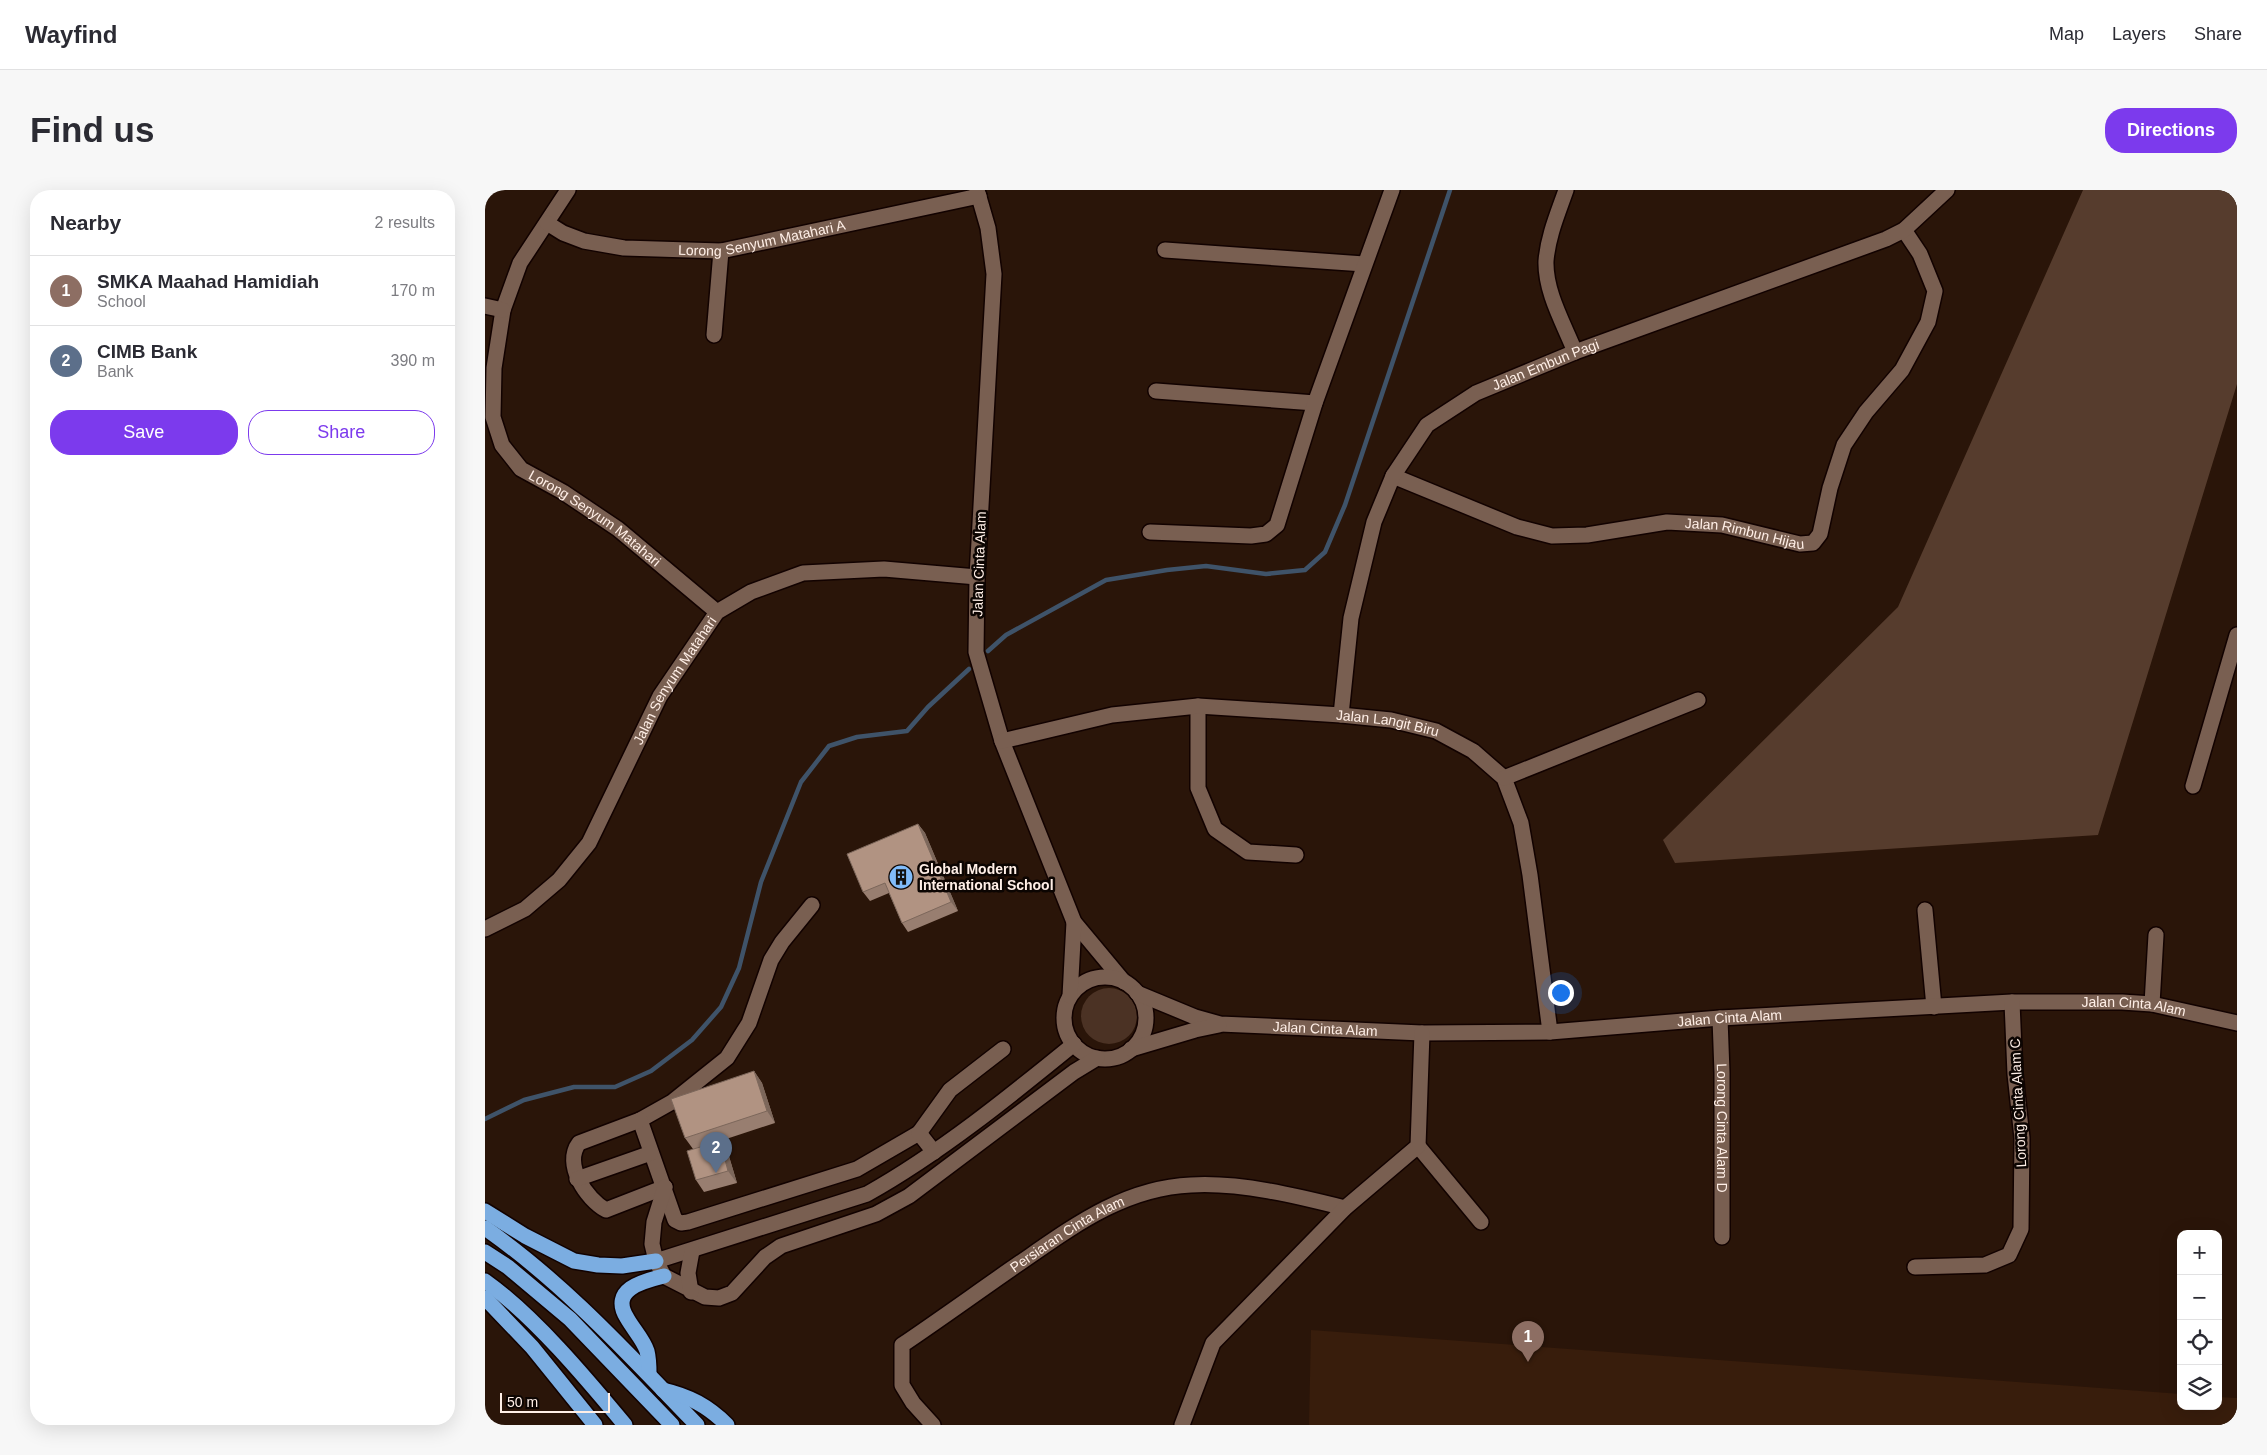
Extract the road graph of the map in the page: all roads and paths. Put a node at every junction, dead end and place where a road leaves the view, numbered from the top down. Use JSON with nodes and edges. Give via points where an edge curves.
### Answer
{"nodes":[{"id":1,"x":568,"y":190,"type":"edge"},
{"id":2,"x":1392,"y":190,"type":"edge"},
{"id":3,"x":1566,"y":190,"type":"edge"},
{"id":4,"x":1947,"y":190,"type":"edge"},
{"id":5,"x":978,"y":193,"type":"edge"},
{"id":6,"x":547,"y":224,"type":"junction"},
{"id":7,"x":1903,"y":230,"type":"junction"},
{"id":8,"x":1165,"y":250,"type":"dead end"},
{"id":9,"x":721,"y":252,"type":"junction"},
{"id":10,"x":1364,"y":264,"type":"junction"},
{"id":11,"x":485,"y":306,"type":"edge"},
{"id":12,"x":503,"y":310,"type":"junction"},
{"id":13,"x":714,"y":335,"type":"dead end"},
{"id":14,"x":1575,"y":352,"type":"junction"},
{"id":15,"x":1156,"y":391,"type":"dead end"},
{"id":16,"x":1315,"y":403,"type":"junction"},
{"id":17,"x":1393,"y":476,"type":"junction"},
{"id":18,"x":1150,"y":532,"type":"dead end"},
{"id":19,"x":977,"y":578,"type":"junction"},
{"id":20,"x":717,"y":612,"type":"junction"},
{"id":21,"x":2237,"y":635,"type":"edge"},
{"id":22,"x":1698,"y":700,"type":"dead end"},
{"id":23,"x":1198,"y":706,"type":"junction"},
{"id":24,"x":1341,"y":715,"type":"junction"},
{"id":25,"x":1002,"y":741,"type":"junction"},
{"id":26,"x":1504,"y":778,"type":"junction"},
{"id":27,"x":2193,"y":786,"type":"dead end"},
{"id":28,"x":1296,"y":855,"type":"dead end"},
{"id":29,"x":812,"y":905,"type":"dead end"},
{"id":30,"x":1925,"y":910,"type":"dead end"},
{"id":31,"x":1073,"y":922,"type":"junction"},
{"id":32,"x":485,"y":929,"type":"edge"},
{"id":33,"x":2156,"y":936,"type":"dead end"},
{"id":34,"x":1124,"y":982,"type":"junction"},
{"id":35,"x":1137,"y":993,"type":"junction"},
{"id":36,"x":1070,"y":996,"type":"junction"},
{"id":37,"x":2012,"y":1002,"type":"junction"},
{"id":38,"x":2152,"y":1004,"type":"junction"},
{"id":39,"x":1935,"y":1006,"type":"junction"},
{"id":40,"x":1720,"y":1018,"type":"junction"},
{"id":41,"x":2237,"y":1023,"type":"edge"},
{"id":42,"x":1220,"y":1024,"type":"junction"},
{"id":43,"x":1550,"y":1032,"type":"junction"},
{"id":44,"x":1422,"y":1033,"type":"junction"},
{"id":45,"x":1074,"y":1044,"type":"junction"},
{"id":46,"x":1003,"y":1048,"type":"dead end"},
{"id":47,"x":1131,"y":1049,"type":"junction"},
{"id":48,"x":1097,"y":1058,"type":"junction"},
{"id":49,"x":640,"y":1120,"type":"junction"},
{"id":50,"x":919,"y":1133,"type":"junction"},
{"id":51,"x":1418,"y":1146,"type":"junction"},
{"id":52,"x":934,"y":1152,"type":"junction"},
{"id":53,"x":651,"y":1153,"type":"junction"},
{"id":54,"x":857,"y":1169,"type":"junction"},
{"id":55,"x":577,"y":1179,"type":"junction"},
{"id":56,"x":665,"y":1188,"type":"junction"},
{"id":57,"x":867,"y":1194,"type":"junction"},
{"id":58,"x":1345,"y":1208,"type":"junction"},
{"id":59,"x":485,"y":1211,"type":"edge"},
{"id":60,"x":1481,"y":1222,"type":"dead end"},
{"id":61,"x":485,"y":1228,"type":"edge"},
{"id":62,"x":1722,"y":1237,"type":"dead end"},
{"id":63,"x":692,"y":1251,"type":"junction"},
{"id":64,"x":485,"y":1252,"type":"edge"},
{"id":65,"x":656,"y":1261,"type":"junction"},
{"id":66,"x":1915,"y":1267,"type":"dead end"},
{"id":67,"x":664,"y":1276,"type":"junction"},
{"id":68,"x":485,"y":1281,"type":"edge"},
{"id":69,"x":691,"y":1292,"type":"junction"},
{"id":70,"x":485,"y":1298,"type":"edge"},
{"id":71,"x":649,"y":1374,"type":"junction"},
{"id":72,"x":663,"y":1390,"type":"junction"},
{"id":73,"x":595,"y":1425,"type":"edge"},
{"id":74,"x":625,"y":1425,"type":"edge"},
{"id":75,"x":671,"y":1425,"type":"edge"},
{"id":76,"x":697,"y":1425,"type":"edge"},
{"id":77,"x":727,"y":1425,"type":"edge"},
{"id":78,"x":933,"y":1425,"type":"edge"},
{"id":79,"x":1182,"y":1425,"type":"edge"}],
"edges":[{"from":1,"to":6,"type":"street","name":"Lorong Senyum Matahari"},
{"from":2,"to":10,"type":"street"},
{"from":3,"to":14,"type":"street","via":[[1552,228],[1546,261],[1550,290]]},
{"from":4,"to":7,"type":"street","name":"Jalan Embun Pagi"},
{"from":5,"to":9,"type":"street","name":"Lorong Senyum Matahari A"},
{"from":5,"to":19,"type":"street","name":"Jalan Cinta Alam","via":[[988,228],[993,274]]},
{"from":6,"to":9,"type":"street","name":"Lorong Senyum Matahari A","via":[[584,241],[624,248]]},
{"from":6,"to":12,"type":"street","name":"Lorong Senyum Matahari","via":[[520,263]]},
{"from":7,"to":14,"type":"street","name":"Jalan Embun Pagi","via":[[1823,263]]},
{"from":7,"to":17,"type":"street","name":"Jalan Rimbun Hijau","via":[[1920,254],[1935,291],[1928,322],[1902,370],[1843,445],[1820,534],[1813,543],[1800,544],[1722,525],[1667,522],[1587,535],[1551,536],[1517,527]]},
{"from":8,"to":10,"type":"street"},
{"from":9,"to":13,"type":"street"},
{"from":10,"to":16,"type":"street"},
{"from":11,"to":12,"type":"street"},
{"from":12,"to":20,"type":"street","name":"Lorong Senyum Matahari","via":[[494,368],[493,416],[501,445],[521,469],[563,492],[618,529]]},
{"from":14,"to":17,"type":"street","name":"Jalan Embun Pagi","via":[[1476,393],[1427,425]]},
{"from":15,"to":16,"type":"street"},
{"from":16,"to":18,"type":"street","via":[[1277,525],[1266,534]]},
{"from":17,"to":24,"type":"street","name":"Jalan Embun Pagi","via":[[1374,522],[1351,618]]},
{"from":19,"to":20,"type":"street","name":"Jalan Senyum Matahari","via":[[884,569],[803,573],[751,592]]},
{"from":19,"to":25,"type":"street","name":"Jalan Cinta Alam","via":[[976,652]]},
{"from":20,"to":32,"type":"street","name":"Jalan Senyum Matahari","via":[[660,696],[589,843],[559,880],[525,909]]},
{"from":21,"to":27,"type":"street"},
{"from":22,"to":26,"type":"street"},
{"from":23,"to":24,"type":"street","name":"Jalan Langit Biru"},
{"from":23,"to":25,"type":"street","name":"Jalan Langit Biru","via":[[1112,715]]},
{"from":23,"to":28,"type":"street","via":[[1198,788],[1215,829],[1247,852]]},
{"from":24,"to":26,"type":"street","name":"Jalan Langit Biru","via":[[1391,720],[1436,731],[1473,751]]},
{"from":25,"to":31,"type":"street","name":"Jalan Cinta Alam"},
{"from":26,"to":43,"type":"street","name":"Jalan Langit Biru","via":[[1521,823]]},
{"from":29,"to":49,"type":"street","via":[[771,960],[749,1023],[727,1058],[672,1102]]},
{"from":30,"to":39,"type":"street"},
{"from":31,"to":34,"type":"street","name":"Jalan Cinta Alam"},
{"from":31,"to":36,"type":"street","name":"Jalan Cinta Alam"},
{"from":33,"to":38,"type":"street"},
{"from":34,"to":35,"type":"street"},
{"from":34,"to":36,"type":"street","via":[[1107,977],[1090,980]]},
{"from":35,"to":42,"type":"street","name":"Jalan Cinta Alam"},
{"from":35,"to":47,"type":"street","via":[[1145,1012],[1145,1022],[1138,1042]]},
{"from":36,"to":45,"type":"street","via":[[1064,1020],[1065,1029]]},
{"from":37,"to":38,"type":"street","name":"Jalan Cinta Alam"},
{"from":37,"to":39,"type":"street","name":"Jalan Cinta Alam"},
{"from":37,"to":66,"type":"street","name":"Lorong Cinta Alam C","via":[[2022,1138],[2021,1229],[2009,1256],[1985,1265]]},
{"from":38,"to":41,"type":"street","name":"Jalan Cinta Alam"},
{"from":39,"to":40,"type":"street","name":"Jalan Cinta Alam"},
{"from":40,"to":43,"type":"street","name":"Jalan Cinta Alam"},
{"from":40,"to":62,"type":"street","name":"Lorong Cinta Alam D"},
{"from":42,"to":44,"type":"street","name":"Jalan Cinta Alam"},
{"from":42,"to":47,"type":"street","name":"Jalan Cinta Alam"},
{"from":43,"to":44,"type":"street","name":"Jalan Cinta Alam"},
{"from":44,"to":51,"type":"street"},
{"from":45,"to":48,"type":"street"},
{"from":45,"to":52,"type":"street"},
{"from":46,"to":50,"type":"street","via":[[950,1090]]},
{"from":47,"to":48,"type":"street","via":[[1115,1057]]},
{"from":48,"to":69,"type":"street","via":[[909,1196],[876,1214],[781,1246],[732,1292],[719,1298],[705,1298]]},
{"from":49,"to":53,"type":"street"},
{"from":49,"to":55,"type":"street","via":[[579,1143],[573,1156]]},
{"from":50,"to":52,"type":"street"},
{"from":50,"to":54,"type":"street"},
{"from":51,"to":58,"type":"street"},
{"from":51,"to":60,"type":"street"},
{"from":52,"to":57,"type":"street"},
{"from":53,"to":55,"type":"street"},
{"from":53,"to":56,"type":"street"},
{"from":54,"to":56,"type":"street","via":[[681,1223],[675,1220]]},
{"from":54,"to":57,"type":"street"},
{"from":55,"to":56,"type":"street","via":[[597,1205],[606,1210]]},
{"from":56,"to":65,"type":"street","via":[[654,1222],[652,1244]]},
{"from":57,"to":63,"type":"street"},
{"from":58,"to":78,"type":"street","name":"Persiaran Cinta Alam","via":[[1234,1187],[1190,1185],[1137,1194],[1087,1216],[902,1345],[902,1385]]},
{"from":58,"to":79,"type":"street","via":[[1213,1343]]},
{"from":59,"to":65,"type":"highway","via":[[574,1261],[622,1266]]},
{"from":61,"to":71,"type":"highway","via":[[558,1286]]},
{"from":63,"to":65,"type":"street"},
{"from":63,"to":69,"type":"street","via":[[688,1273]]},
{"from":64,"to":75,"type":"highway","via":[[570,1319]]},
{"from":65,"to":67,"type":"street"},
{"from":67,"to":69,"type":"street"},
{"from":67,"to":71,"type":"highway","via":[[631,1287],[624,1295],[622,1305],[625,1316],[646,1349]]},
{"from":68,"to":74,"type":"highway","via":[[545,1337]]},
{"from":70,"to":73,"type":"highway","via":[[532,1347]]},
{"from":71,"to":72,"type":"highway"},
{"from":72,"to":76,"type":"highway"},
{"from":72,"to":77,"type":"highway","via":[[685,1395],[707,1407]]}]}
